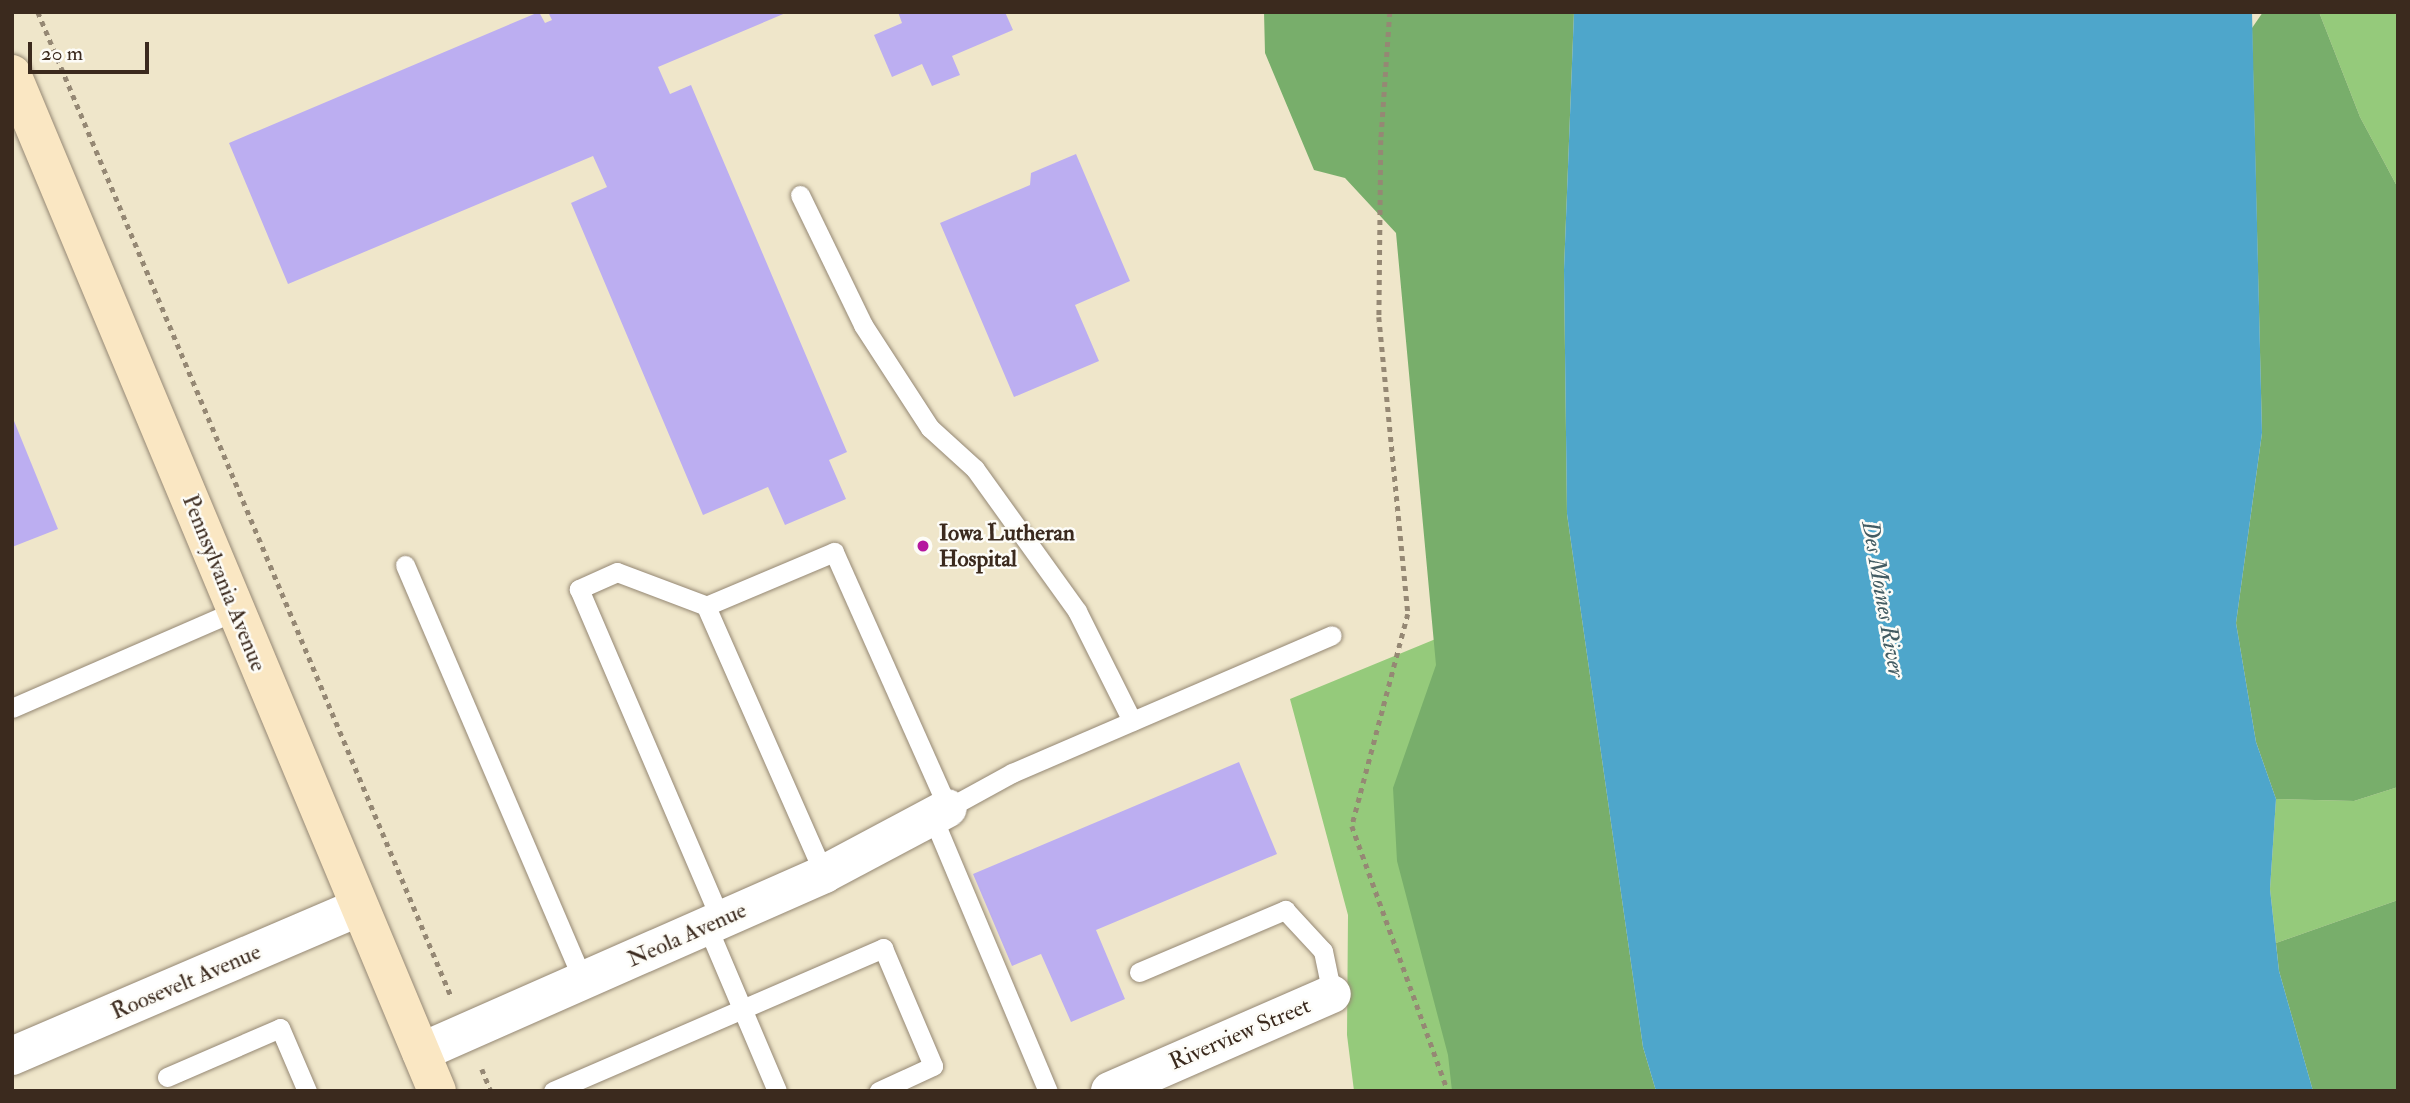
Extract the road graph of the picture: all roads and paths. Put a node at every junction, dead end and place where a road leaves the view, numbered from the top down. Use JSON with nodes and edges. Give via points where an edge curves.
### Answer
{"nodes":[{"id":1,"x":38,"y":12,"type":"edge"},
{"id":2,"x":1390,"y":12,"type":"edge"},
{"id":3,"x":12,"y":74,"type":"edge"},
{"id":4,"x":800,"y":195,"type":"dead end"},
{"id":5,"x":405,"y":565,"type":"dead end"},
{"id":6,"x":707,"y":606,"type":"junction"},
{"id":7,"x":235,"y":611,"type":"junction"},
{"id":8,"x":1332,"y":635,"type":"dead end"},
{"id":9,"x":12,"y":708,"type":"edge"},
{"id":10,"x":1132,"y":721,"type":"junction"},
{"id":11,"x":940,"y":813,"type":"junction"},
{"id":12,"x":824,"y":874,"type":"junction"},
{"id":13,"x":359,"y":907,"type":"junction"},
{"id":14,"x":714,"y":923,"type":"junction"},
{"id":15,"x":1139,"y":972,"type":"dead end"},
{"id":16,"x":583,"y":980,"type":"junction"},
{"id":17,"x":1332,"y":994,"type":"joint"},
{"id":18,"x":741,"y":1007,"type":"junction"},
{"id":19,"x":466,"y":1032,"type":"junction"},
{"id":20,"x":421,"y":1052,"type":"junction"},
{"id":21,"x":12,"y":1056,"type":"edge"},
{"id":22,"x":167,"y":1077,"type":"dead end"},
{"id":23,"x":306,"y":1091,"type":"edge"},
{"id":24,"x":437,"y":1091,"type":"edge"},
{"id":25,"x":491,"y":1091,"type":"edge"},
{"id":26,"x":553,"y":1091,"type":"edge"},
{"id":27,"x":777,"y":1091,"type":"edge"},
{"id":28,"x":879,"y":1091,"type":"edge"},
{"id":29,"x":1048,"y":1091,"type":"edge"},
{"id":30,"x":1110,"y":1091,"type":"edge"},
{"id":31,"x":1447,"y":1091,"type":"edge"}],
"edges":[{"from":1,"to":19,"type":"path"},
{"from":2,"to":31,"type":"path","via":[[1381,139],[1379,317],[1408,614],[1352,825]]},
{"from":3,"to":7,"type":"street","name":"Pennsylvania Avenue"},
{"from":4,"to":10,"type":"lane","via":[[863,325],[930,428],[975,470],[1077,611]]},
{"from":5,"to":16,"type":"lane"},
{"from":6,"to":11,"type":"lane","via":[[834,552]]},
{"from":6,"to":12,"type":"lane"},
{"from":6,"to":14,"type":"lane","via":[[617,572],[579,589]]},
{"from":7,"to":9,"type":"lane"},
{"from":7,"to":13,"type":"street","name":"Pennsylvania Avenue"},
{"from":8,"to":10,"type":"lane"},
{"from":10,"to":11,"type":"lane","via":[[1012,773]]},
{"from":11,"to":12,"type":"street","name":"Neola Avenue"},
{"from":11,"to":29,"type":"lane"},
{"from":12,"to":14,"type":"street","name":"Neola Avenue"},
{"from":13,"to":20,"type":"street","name":"Pennsylvania Avenue"},
{"from":13,"to":21,"type":"street","name":"Roosevelt Avenue"},
{"from":14,"to":16,"type":"street","name":"Neola Avenue"},
{"from":14,"to":18,"type":"lane"},
{"from":15,"to":17,"type":"lane","via":[[1285,910],[1323,951]]},
{"from":16,"to":19,"type":"street","name":"Neola Avenue"},
{"from":17,"to":30,"type":"street","name":"Riverview Street"},
{"from":18,"to":26,"type":"lane"},
{"from":18,"to":27,"type":"lane"},
{"from":18,"to":28,"type":"lane","via":[[883,948],[933,1066]]},
{"from":19,"to":20,"type":"street","name":"Neola Avenue"},
{"from":19,"to":25,"type":"path"},
{"from":20,"to":24,"type":"street","name":"Pennsylvania Avenue"},
{"from":22,"to":23,"type":"lane","via":[[280,1028]]}]}
